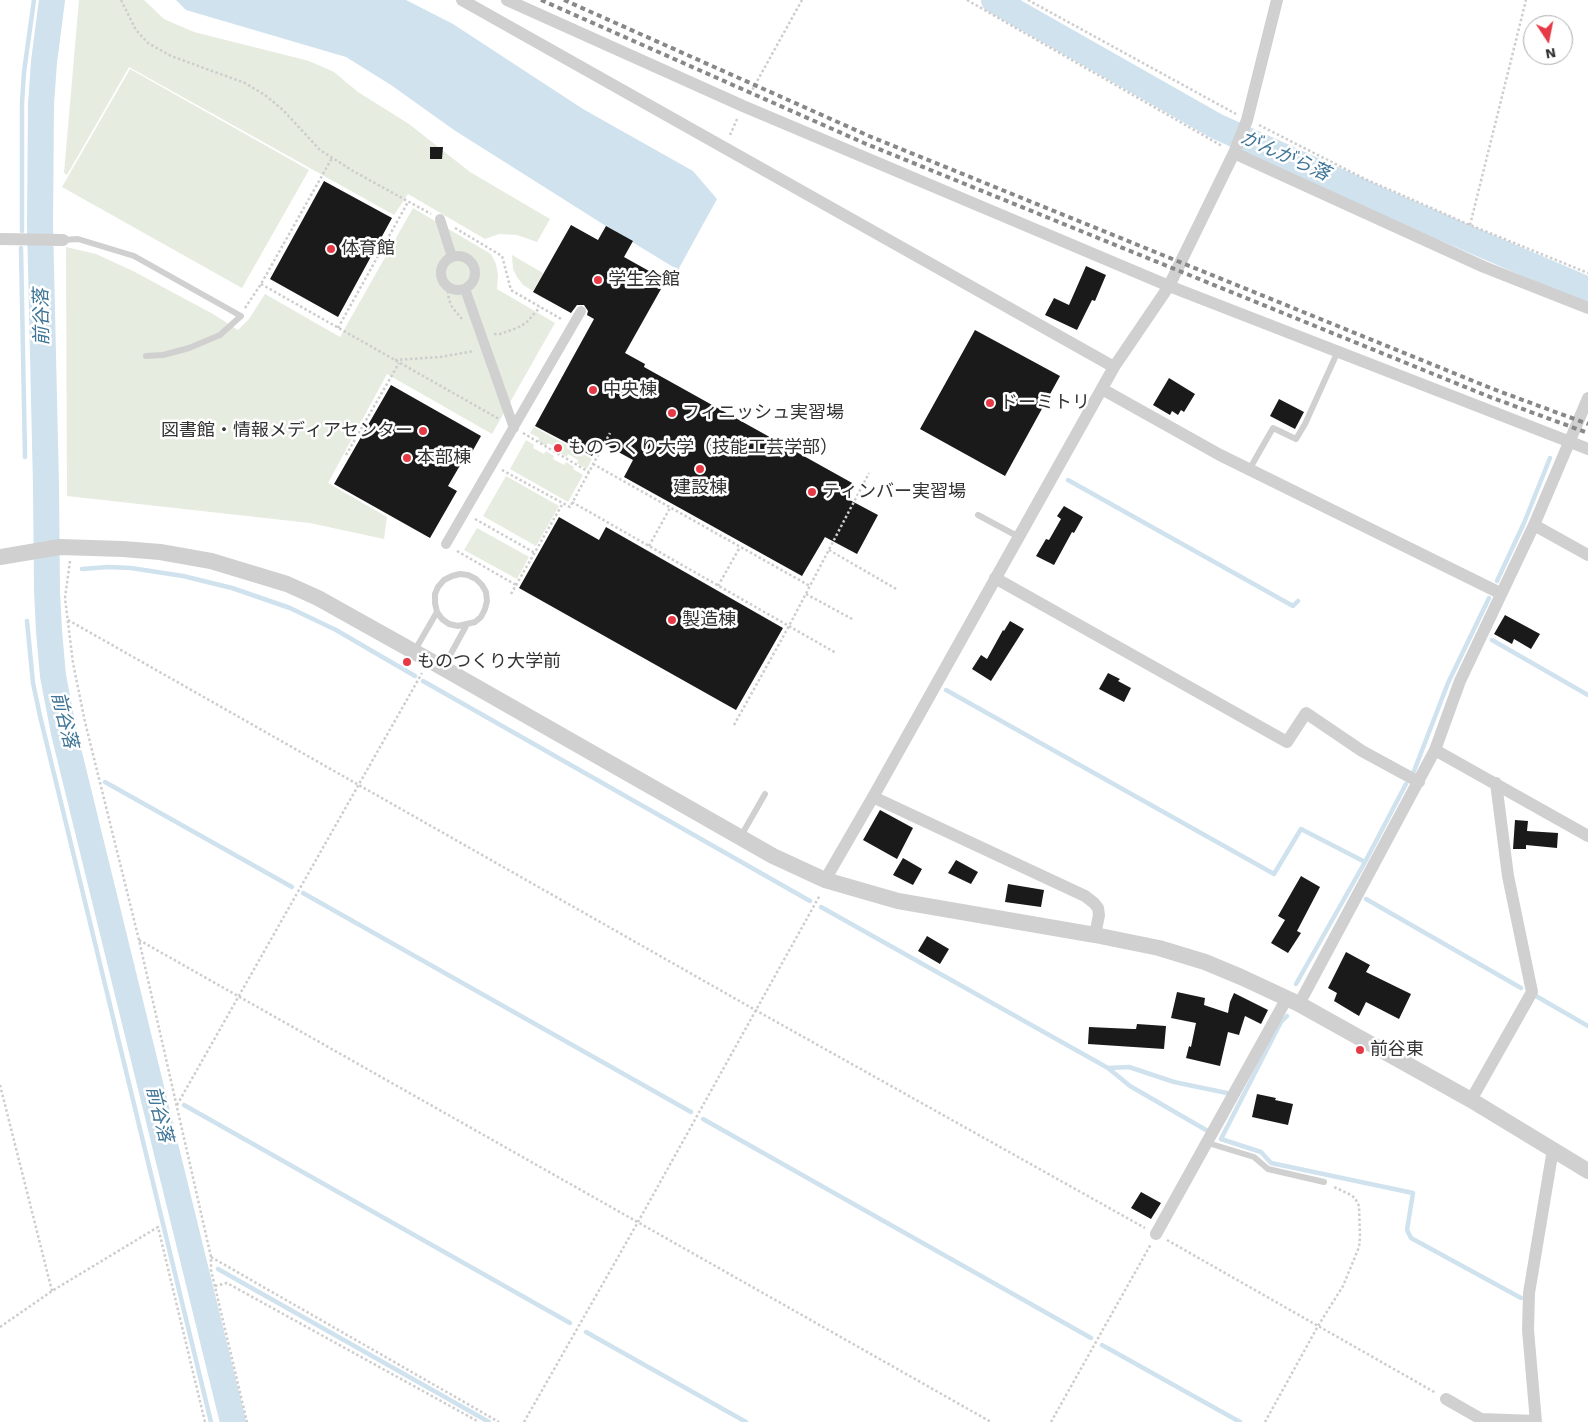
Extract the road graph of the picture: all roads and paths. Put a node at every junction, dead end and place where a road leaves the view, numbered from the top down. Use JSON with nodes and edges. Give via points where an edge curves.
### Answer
{"nodes":[{"id":1,"x":121,"y":0,"type":"edge"},
{"id":2,"x":462,"y":0,"type":"edge"},
{"id":3,"x":507,"y":0,"type":"edge"},
{"id":4,"x":802,"y":0,"type":"edge"},
{"id":5,"x":967,"y":0,"type":"edge"},
{"id":6,"x":1028,"y":0,"type":"edge"},
{"id":7,"x":1277,"y":0,"type":"edge"},
{"id":8,"x":1526,"y":0,"type":"edge"},
{"id":9,"x":743,"y":106,"type":"junction"},
{"id":10,"x":1247,"y":120,"type":"junction"},
{"id":11,"x":724,"y":148,"type":"junction"},
{"id":12,"x":1235,"y":150,"type":"junction"},
{"id":13,"x":332,"y":158,"type":"junction"},
{"id":14,"x":408,"y":202,"type":"junction"},
{"id":15,"x":440,"y":219,"type":"junction"},
{"id":16,"x":1470,"y":225,"type":"junction"},
{"id":17,"x":0,"y":239,"type":"edge"},
{"id":18,"x":58,"y":240,"type":"joint"},
{"id":19,"x":452,"y":257,"type":"junction"},
{"id":20,"x":1588,"y":273,"type":"edge"},
{"id":21,"x":261,"y":284,"type":"junction"},
{"id":22,"x":1170,"y":286,"type":"junction"},
{"id":23,"x":464,"y":289,"type":"junction"},
{"id":24,"x":1588,"y":308,"type":"edge"},
{"id":25,"x":581,"y":311,"type":"dead end"},
{"id":26,"x":240,"y":316,"type":"junction"},
{"id":27,"x":573,"y":326,"type":"junction"},
{"id":28,"x":338,"y":328,"type":"junction"},
{"id":29,"x":485,"y":347,"type":"junction"},
{"id":30,"x":1338,"y":352,"type":"junction"},
{"id":31,"x":146,"y":356,"type":"dead end"},
{"id":32,"x":394,"y":360,"type":"junction"},
{"id":33,"x":399,"y":364,"type":"junction"},
{"id":34,"x":1114,"y":367,"type":"junction"},
{"id":35,"x":1102,"y":389,"type":"junction"},
{"id":36,"x":1588,"y":398,"type":"edge"},
{"id":37,"x":514,"y":428,"type":"junction"},
{"id":38,"x":610,"y":433,"type":"dead end"},
{"id":39,"x":1568,"y":442,"type":"junction"},
{"id":40,"x":1588,"y":449,"type":"edge"},
{"id":41,"x":346,"y":455,"type":"dead end"},
{"id":42,"x":493,"y":464,"type":"junction"},
{"id":43,"x":593,"y":464,"type":"junction"},
{"id":44,"x":1249,"y":470,"type":"junction"},
{"id":45,"x":589,"y":472,"type":"junction"},
{"id":46,"x":869,"y":473,"type":"dead end"},
{"id":47,"x":572,"y":502,"type":"junction"},
{"id":48,"x":564,"y":504,"type":"junction"},
{"id":49,"x":670,"y":507,"type":"junction"},
{"id":50,"x":464,"y":513,"type":"junction"},
{"id":51,"x":978,"y":515,"type":"dead end"},
{"id":52,"x":1534,"y":524,"type":"junction"},
{"id":53,"x":1020,"y":537,"type":"junction"},
{"id":54,"x":446,"y":544,"type":"joint"},
{"id":55,"x":649,"y":546,"type":"junction"},
{"id":56,"x":740,"y":547,"type":"junction"},
{"id":57,"x":66,"y":548,"type":"junction"},
{"id":58,"x":829,"y":550,"type":"junction"},
{"id":59,"x":534,"y":553,"type":"junction"},
{"id":60,"x":1588,"y":555,"type":"edge"},
{"id":61,"x":0,"y":557,"type":"edge"},
{"id":62,"x":995,"y":578,"type":"junction"},
{"id":63,"x":516,"y":585,"type":"junction"},
{"id":64,"x":718,"y":586,"type":"junction"},
{"id":65,"x":810,"y":586,"type":"junction"},
{"id":66,"x":898,"y":590,"type":"dead end"},
{"id":67,"x":1500,"y":593,"type":"junction"},
{"id":68,"x":511,"y":594,"type":"dead end"},
{"id":69,"x":806,"y":594,"type":"junction"},
{"id":70,"x":437,"y":612,"type":"junction"},
{"id":71,"x":68,"y":620,"type":"junction"},
{"id":72,"x":854,"y":620,"type":"dead end"},
{"id":73,"x":466,"y":626,"type":"junction"},
{"id":74,"x":789,"y":626,"type":"junction"},
{"id":75,"x":414,"y":652,"type":"junction"},
{"id":76,"x":836,"y":653,"type":"dead end"},
{"id":77,"x":436,"y":664,"type":"junction"},
{"id":78,"x":734,"y":725,"type":"dead end"},
{"id":79,"x":1435,"y":750,"type":"junction"},
{"id":80,"x":1419,"y":782,"type":"junction"},
{"id":81,"x":1496,"y":783,"type":"junction"},
{"id":82,"x":358,"y":785,"type":"junction"},
{"id":83,"x":765,"y":794,"type":"dead end"},
{"id":84,"x":873,"y":797,"type":"junction"},
{"id":85,"x":1588,"y":836,"type":"edge"},
{"id":86,"x":740,"y":838,"type":"junction"},
{"id":87,"x":825,"y":880,"type":"junction"},
{"id":88,"x":1096,"y":935,"type":"junction"},
{"id":89,"x":139,"y":940,"type":"junction"},
{"id":90,"x":238,"y":998,"type":"junction"},
{"id":91,"x":1293,"y":1001,"type":"junction"},
{"id":92,"x":757,"y":1010,"type":"junction"},
{"id":93,"x":0,"y":1086,"type":"edge"},
{"id":94,"x":1471,"y":1100,"type":"junction"},
{"id":95,"x":176,"y":1106,"type":"junction"},
{"id":96,"x":1208,"y":1143,"type":"junction"},
{"id":97,"x":1553,"y":1149,"type":"junction"},
{"id":98,"x":1588,"y":1171,"type":"edge"},
{"id":99,"x":1324,"y":1182,"type":"joint"},
{"id":100,"x":638,"y":1222,"type":"junction"},
{"id":101,"x":1156,"y":1234,"type":"junction"},
{"id":102,"x":211,"y":1257,"type":"junction"},
{"id":103,"x":214,"y":1286,"type":"junction"},
{"id":104,"x":52,"y":1291,"type":"junction"},
{"id":105,"x":1318,"y":1326,"type":"junction"},
{"id":106,"x":0,"y":1327,"type":"edge"},
{"id":107,"x":1446,"y":1398,"type":"joint"},
{"id":108,"x":1536,"y":1421,"type":"edge"},
{"id":109,"x":205,"y":1422,"type":"edge"},
{"id":110,"x":247,"y":1422,"type":"edge"},
{"id":111,"x":479,"y":1422,"type":"edge"},
{"id":112,"x":499,"y":1422,"type":"edge"},
{"id":113,"x":524,"y":1422,"type":"edge"},
{"id":114,"x":991,"y":1422,"type":"edge"},
{"id":115,"x":1050,"y":1422,"type":"edge"},
{"id":116,"x":1265,"y":1422,"type":"edge"}],
"edges":[{"from":1,"to":13,"type":"path","via":[[136,30],[148,43],[171,56],[244,83],[265,95]]},
{"from":2,"to":11,"type":"street"},
{"from":3,"to":9,"type":"street"},
{"from":4,"to":9,"type":"path"},
{"from":5,"to":12,"type":"path"},
{"from":6,"to":10,"type":"path"},
{"from":7,"to":10,"type":"street"},
{"from":8,"to":16,"type":"path"},
{"from":9,"to":11,"type":"path"},
{"from":9,"to":22,"type":"street"},
{"from":10,"to":12,"type":"street"},
{"from":10,"to":16,"type":"path","via":[[1363,178]]},
{"from":11,"to":34,"type":"street"},
{"from":12,"to":22,"type":"street"},
{"from":12,"to":24,"type":"street","via":[[1484,267]]},
{"from":13,"to":14,"type":"path"},
{"from":13,"to":21,"type":"path"},
{"from":14,"to":15,"type":"path"},
{"from":14,"to":28,"type":"path"},
{"from":15,"to":19,"type":"street"},
{"from":15,"to":27,"type":"path","via":[[502,256],[511,290]]},
{"from":16,"to":20,"type":"path"},
{"from":17,"to":18,"type":"street"},
{"from":18,"to":26,"type":"lane","via":[[78,240],[134,256]]},
{"from":19,"to":23,"type":"street","via":[[441,269],[442,280],[450,288]]},
{"from":19,"to":23,"type":"street","via":[[469,259],[475,268],[472,284]]},
{"from":21,"to":26,"type":"path"},
{"from":21,"to":28,"type":"path"},
{"from":22,"to":30,"type":"street"},
{"from":22,"to":34,"type":"street"},
{"from":23,"to":29,"type":"street"},
{"from":25,"to":27,"type":"street"},
{"from":26,"to":31,"type":"lane","via":[[220,335],[188,348]]},
{"from":27,"to":37,"type":"street"},
{"from":28,"to":32,"type":"path"},
{"from":29,"to":32,"type":"path","via":[[440,357]]},
{"from":29,"to":37,"type":"street"},
{"from":30,"to":39,"type":"street"},
{"from":30,"to":44,"type":"lane","via":[[1296,438],[1273,428]]},
{"from":32,"to":33,"type":"path"},
{"from":33,"to":37,"type":"path"},
{"from":33,"to":41,"type":"path"},
{"from":34,"to":35,"type":"street"},
{"from":35,"to":44,"type":"street"},
{"from":35,"to":53,"type":"street"},
{"from":36,"to":39,"type":"street"},
{"from":37,"to":42,"type":"street"},
{"from":37,"to":45,"type":"path"},
{"from":38,"to":43,"type":"path"},
{"from":39,"to":40,"type":"street"},
{"from":39,"to":52,"type":"street"},
{"from":42,"to":48,"type":"path"},
{"from":42,"to":50,"type":"street"},
{"from":43,"to":45,"type":"path"},
{"from":43,"to":49,"type":"path"},
{"from":44,"to":67,"type":"street"},
{"from":45,"to":47,"type":"path"},
{"from":46,"to":58,"type":"path"},
{"from":47,"to":48,"type":"path","via":[[570,507]]},
{"from":47,"to":55,"type":"path"},
{"from":48,"to":59,"type":"path"},
{"from":49,"to":55,"type":"path"},
{"from":49,"to":56,"type":"path"},
{"from":50,"to":54,"type":"street"},
{"from":50,"to":59,"type":"path"},
{"from":51,"to":53,"type":"lane"},
{"from":52,"to":60,"type":"street"},
{"from":52,"to":67,"type":"street"},
{"from":53,"to":62,"type":"street"},
{"from":54,"to":63,"type":"path"},
{"from":55,"to":64,"type":"path"},
{"from":56,"to":64,"type":"path"},
{"from":56,"to":65,"type":"path"},
{"from":57,"to":61,"type":"street"},
{"from":57,"to":71,"type":"path"},
{"from":57,"to":75,"type":"street","via":[[160,552],[253,573],[318,598]]},
{"from":58,"to":65,"type":"path"},
{"from":58,"to":66,"type":"path"},
{"from":59,"to":63,"type":"path"},
{"from":62,"to":80,"type":"street","via":[[1287,742],[1306,713],[1362,751]]},
{"from":62,"to":84,"type":"street"},
{"from":63,"to":68,"type":"path"},
{"from":64,"to":74,"type":"path"},
{"from":65,"to":69,"type":"path"},
{"from":67,"to":79,"type":"street","via":[[1460,681]]},
{"from":69,"to":72,"type":"path"},
{"from":69,"to":74,"type":"path"},
{"from":70,"to":73,"type":"lane","via":[[449,624]]},
{"from":70,"to":73,"type":"lane","via":[[435,594],[444,580],[460,574],[476,579],[486,592],[487,601],[481,617]]},
{"from":70,"to":75,"type":"lane"},
{"from":71,"to":82,"type":"path"},
{"from":71,"to":89,"type":"path","via":[[85,722]]},
{"from":73,"to":77,"type":"lane"},
{"from":74,"to":76,"type":"path"},
{"from":74,"to":78,"type":"path"},
{"from":75,"to":77,"type":"street"},
{"from":77,"to":82,"type":"path"},
{"from":77,"to":86,"type":"street"},
{"from":79,"to":80,"type":"street"},
{"from":79,"to":81,"type":"street"},
{"from":80,"to":91,"type":"street"},
{"from":81,"to":85,"type":"street"},
{"from":81,"to":94,"type":"street","via":[[1508,876],[1532,992]]},
{"from":82,"to":90,"type":"path"},
{"from":82,"to":92,"type":"path"},
{"from":83,"to":86,"type":"lane"},
{"from":84,"to":87,"type":"street"},
{"from":84,"to":88,"type":"street","via":[[1085,896],[1098,908]]},
{"from":86,"to":87,"type":"street"},
{"from":87,"to":88,"type":"street","via":[[898,901]]},
{"from":87,"to":92,"type":"path"},
{"from":88,"to":91,"type":"street","via":[[1159,948],[1205,962]]},
{"from":89,"to":90,"type":"path"},
{"from":89,"to":95,"type":"path"},
{"from":90,"to":95,"type":"path"},
{"from":90,"to":100,"type":"path"},
{"from":91,"to":94,"type":"street"},
{"from":91,"to":96,"type":"street"},
{"from":92,"to":100,"type":"path"},
{"from":92,"to":101,"type":"path"},
{"from":93,"to":104,"type":"path"},
{"from":94,"to":97,"type":"street"},
{"from":95,"to":102,"type":"path"},
{"from":96,"to":99,"type":"lane","via":[[1254,1157],[1268,1169]]},
{"from":96,"to":101,"type":"street"},
{"from":97,"to":98,"type":"street"},
{"from":97,"to":108,"type":"street","via":[[1529,1294],[1528,1330]]},
{"from":99,"to":105,"type":"path","via":[[1355,1198],[1360,1213],[1360,1237],[1353,1266]]},
{"from":100,"to":113,"type":"path"},
{"from":100,"to":114,"type":"path"},
{"from":101,"to":105,"type":"path"},
{"from":101,"to":115,"type":"path"},
{"from":102,"to":103,"type":"path"},
{"from":102,"to":112,"type":"path"},
{"from":103,"to":110,"type":"path"},
{"from":103,"to":111,"type":"path","via":[[227,1282]]},
{"from":104,"to":106,"type":"path"},
{"from":104,"to":109,"type":"path","via":[[158,1227]]},
{"from":105,"to":107,"type":"path"},
{"from":105,"to":116,"type":"path"},
{"from":107,"to":108,"type":"street","via":[[1481,1419]]}]}
